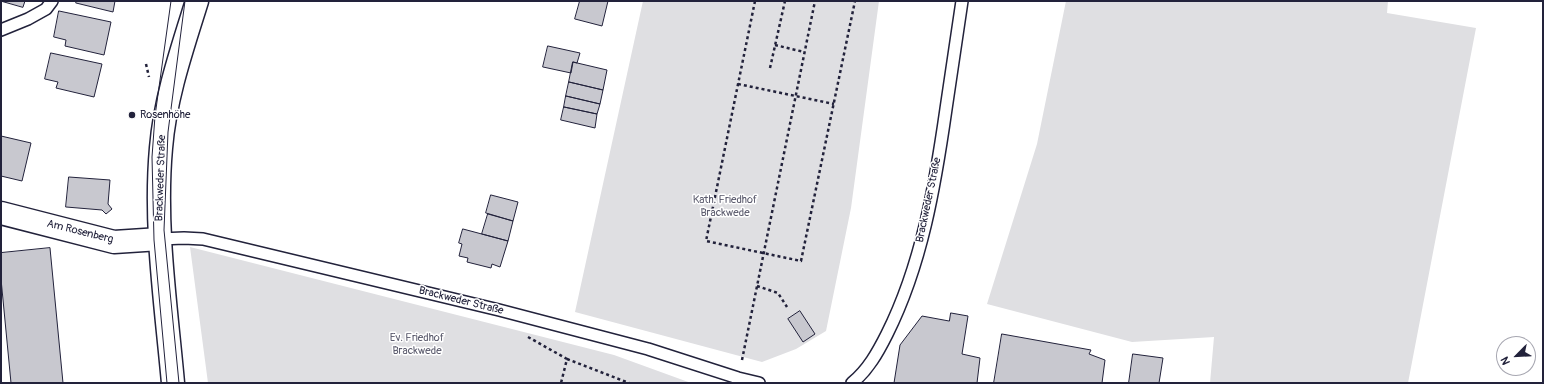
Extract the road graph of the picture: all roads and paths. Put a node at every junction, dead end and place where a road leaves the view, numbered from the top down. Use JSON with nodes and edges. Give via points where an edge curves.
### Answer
{"nodes":[{"id":1,"x":52,"y":1,"type":"edge"},
{"id":2,"x":196,"y":1,"type":"edge"},
{"id":3,"x":755,"y":1,"type":"edge"},
{"id":4,"x":785,"y":1,"type":"edge"},
{"id":5,"x":815,"y":1,"type":"edge"},
{"id":6,"x":855,"y":1,"type":"edge"},
{"id":7,"x":962,"y":1,"type":"edge"},
{"id":8,"x":1,"y":30,"type":"edge"},
{"id":9,"x":775,"y":45,"type":"junction"},
{"id":10,"x":804,"y":52,"type":"junction"},
{"id":11,"x":770,"y":68,"type":"dead end"},
{"id":12,"x":738,"y":84,"type":"junction"},
{"id":13,"x":795,"y":96,"type":"junction"},
{"id":14,"x":834,"y":104,"type":"junction"},
{"id":15,"x":1,"y":213,"type":"edge"},
{"id":16,"x":160,"y":239,"type":"junction"},
{"id":17,"x":763,"y":252,"type":"junction"},
{"id":18,"x":757,"y":286,"type":"junction"},
{"id":19,"x":788,"y":307,"type":"dead end"},
{"id":20,"x":525,"y":334,"type":"dead end"},
{"id":21,"x":567,"y":359,"type":"junction"},
{"id":22,"x":738,"y":378,"type":"junction"},
{"id":23,"x":173,"y":383,"type":"edge"},
{"id":24,"x":561,"y":383,"type":"edge"},
{"id":25,"x":629,"y":383,"type":"edge"},
{"id":26,"x":759,"y":383,"type":"edge"},
{"id":27,"x":852,"y":383,"type":"edge"}],
"edges":[{"from":1,"to":8,"type":"lane","via":[[46,9]]},
{"from":2,"to":16,"type":"street","name":"Brackweder Straße","via":[[167,104],[158,196]]},
{"from":3,"to":12,"type":"path"},
{"from":4,"to":9,"type":"path"},
{"from":5,"to":10,"type":"path"},
{"from":6,"to":14,"type":"path"},
{"from":7,"to":27,"type":"lane","name":"Brackweder Straße","via":[[936,173],[916,263],[895,319],[877,353],[861,376]]},
{"from":9,"to":10,"type":"path"},
{"from":9,"to":11,"type":"path"},
{"from":10,"to":13,"type":"path"},
{"from":12,"to":13,"type":"path"},
{"from":12,"to":17,"type":"path","via":[[706,241]]},
{"from":13,"to":14,"type":"path"},
{"from":13,"to":17,"type":"path"},
{"from":14,"to":17,"type":"path","via":[[801,261]]},
{"from":15,"to":16,"type":"street","name":"Am Rosenberg","via":[[114,242]]},
{"from":16,"to":22,"type":"lane","name":"Brackweder Straße","via":[[204,240],[492,308],[648,350]]},
{"from":16,"to":23,"type":"street","name":"Brackweder Straße"},
{"from":17,"to":18,"type":"path"},
{"from":18,"to":19,"type":"path","via":[[778,293]]},
{"from":18,"to":22,"type":"path"},
{"from":20,"to":21,"type":"path"},
{"from":21,"to":24,"type":"path"},
{"from":21,"to":25,"type":"path"},
{"from":22,"to":26,"type":"lane","name":"Brackweder Straße"}]}
